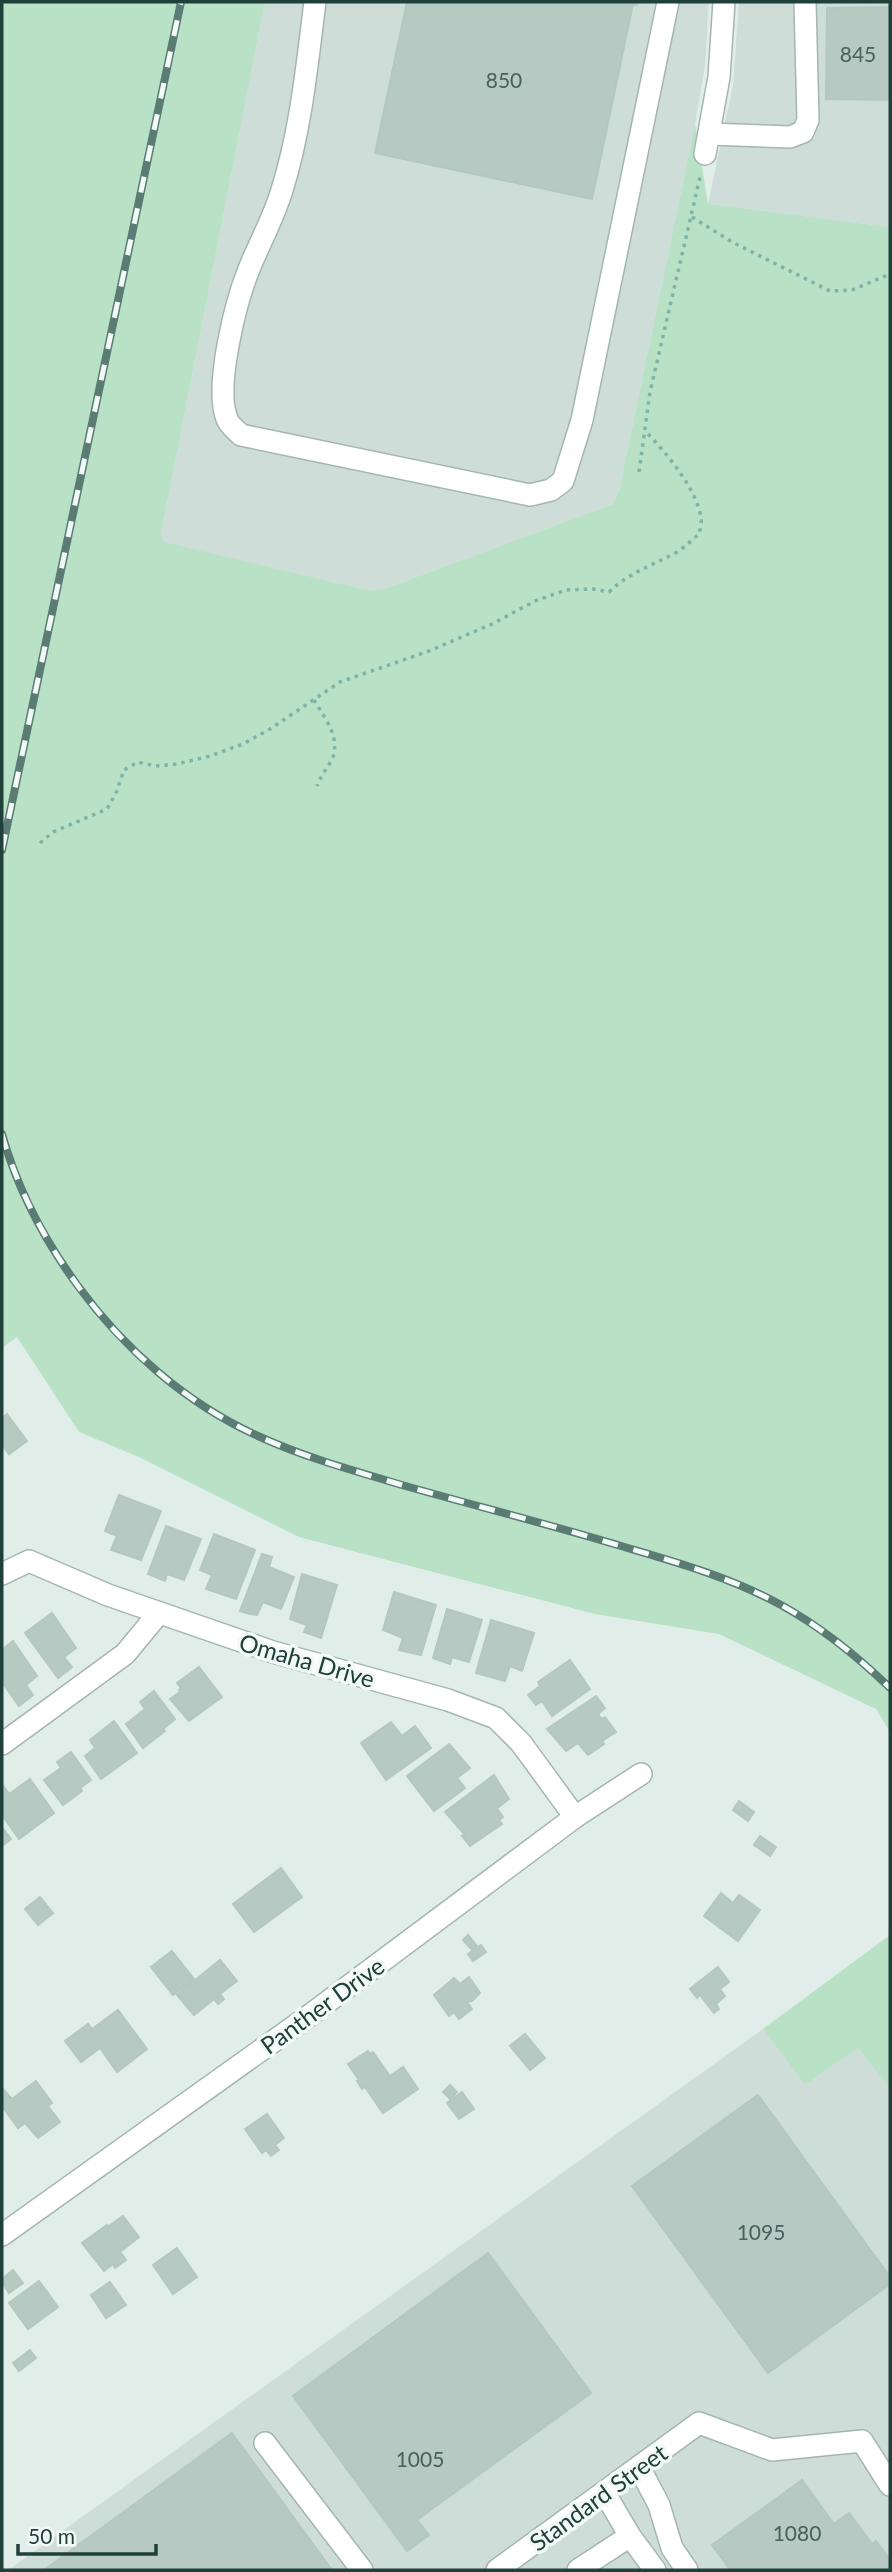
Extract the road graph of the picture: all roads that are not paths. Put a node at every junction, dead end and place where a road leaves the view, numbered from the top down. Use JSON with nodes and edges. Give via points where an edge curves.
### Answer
{"nodes":[{"id":1,"x":315,"y":2,"type":"edge"},
{"id":2,"x":668,"y":2,"type":"edge"},
{"id":3,"x":724,"y":2,"type":"edge"},
{"id":4,"x":805,"y":2,"type":"edge"},
{"id":5,"x":2,"y":1574,"type":"edge"},
{"id":6,"x":159,"y":1613,"type":"junction"},
{"id":7,"x":2,"y":1744,"type":"edge"},
{"id":8,"x":642,"y":1774,"type":"dead end"},
{"id":9,"x":575,"y":1817,"type":"junction"},
{"id":10,"x":2,"y":2235,"type":"edge"},
{"id":11,"x":265,"y":2443,"type":"dead end"},
{"id":12,"x":639,"y":2467,"type":"junction"},
{"id":13,"x":890,"y":2485,"type":"edge"},
{"id":14,"x":604,"y":2492,"type":"junction"},
{"id":15,"x":630,"y":2536,"type":"junction"},
{"id":16,"x":500,"y":2569,"type":"edge"},
{"id":17,"x":362,"y":2570,"type":"edge"},
{"id":18,"x":578,"y":2570,"type":"edge"},
{"id":19,"x":655,"y":2570,"type":"edge"},
{"id":20,"x":687,"y":2570,"type":"edge"}],
"edges":[{"from":1,"to":2,"type":"street","via":[[301,114],[282,191],[248,272],[223,372],[227,421],[241,435],[530,495],[551,490],[563,481],[582,420]]},
{"from":3,"to":4,"type":"street","via":[[719,78],[707,144],[803,132],[808,120]]},
{"from":5,"to":6,"type":"street","name":"Omaha Drive","via":[[29,1561]]},
{"from":6,"to":7,"type":"street","via":[[125,1654]]},
{"from":6,"to":9,"type":"street","name":"Omaha Drive","via":[[496,1718],[521,1743]]},
{"from":8,"to":9,"type":"street","name":"Panther Drive"},
{"from":9,"to":10,"type":"street","name":"Panther Drive","via":[[306,2018]]},
{"from":11,"to":17,"type":"street"},
{"from":12,"to":13,"type":"street","name":"Standard Street","via":[[699,2423],[772,2450],[862,2441]]},
{"from":12,"to":14,"type":"street","name":"Standard Street"},
{"from":12,"to":20,"type":"street","via":[[659,2505],[672,2548]]},
{"from":14,"to":15,"type":"street"},
{"from":14,"to":16,"type":"street","name":"Standard Street"},
{"from":15,"to":18,"type":"street"},
{"from":15,"to":19,"type":"street"}]}
